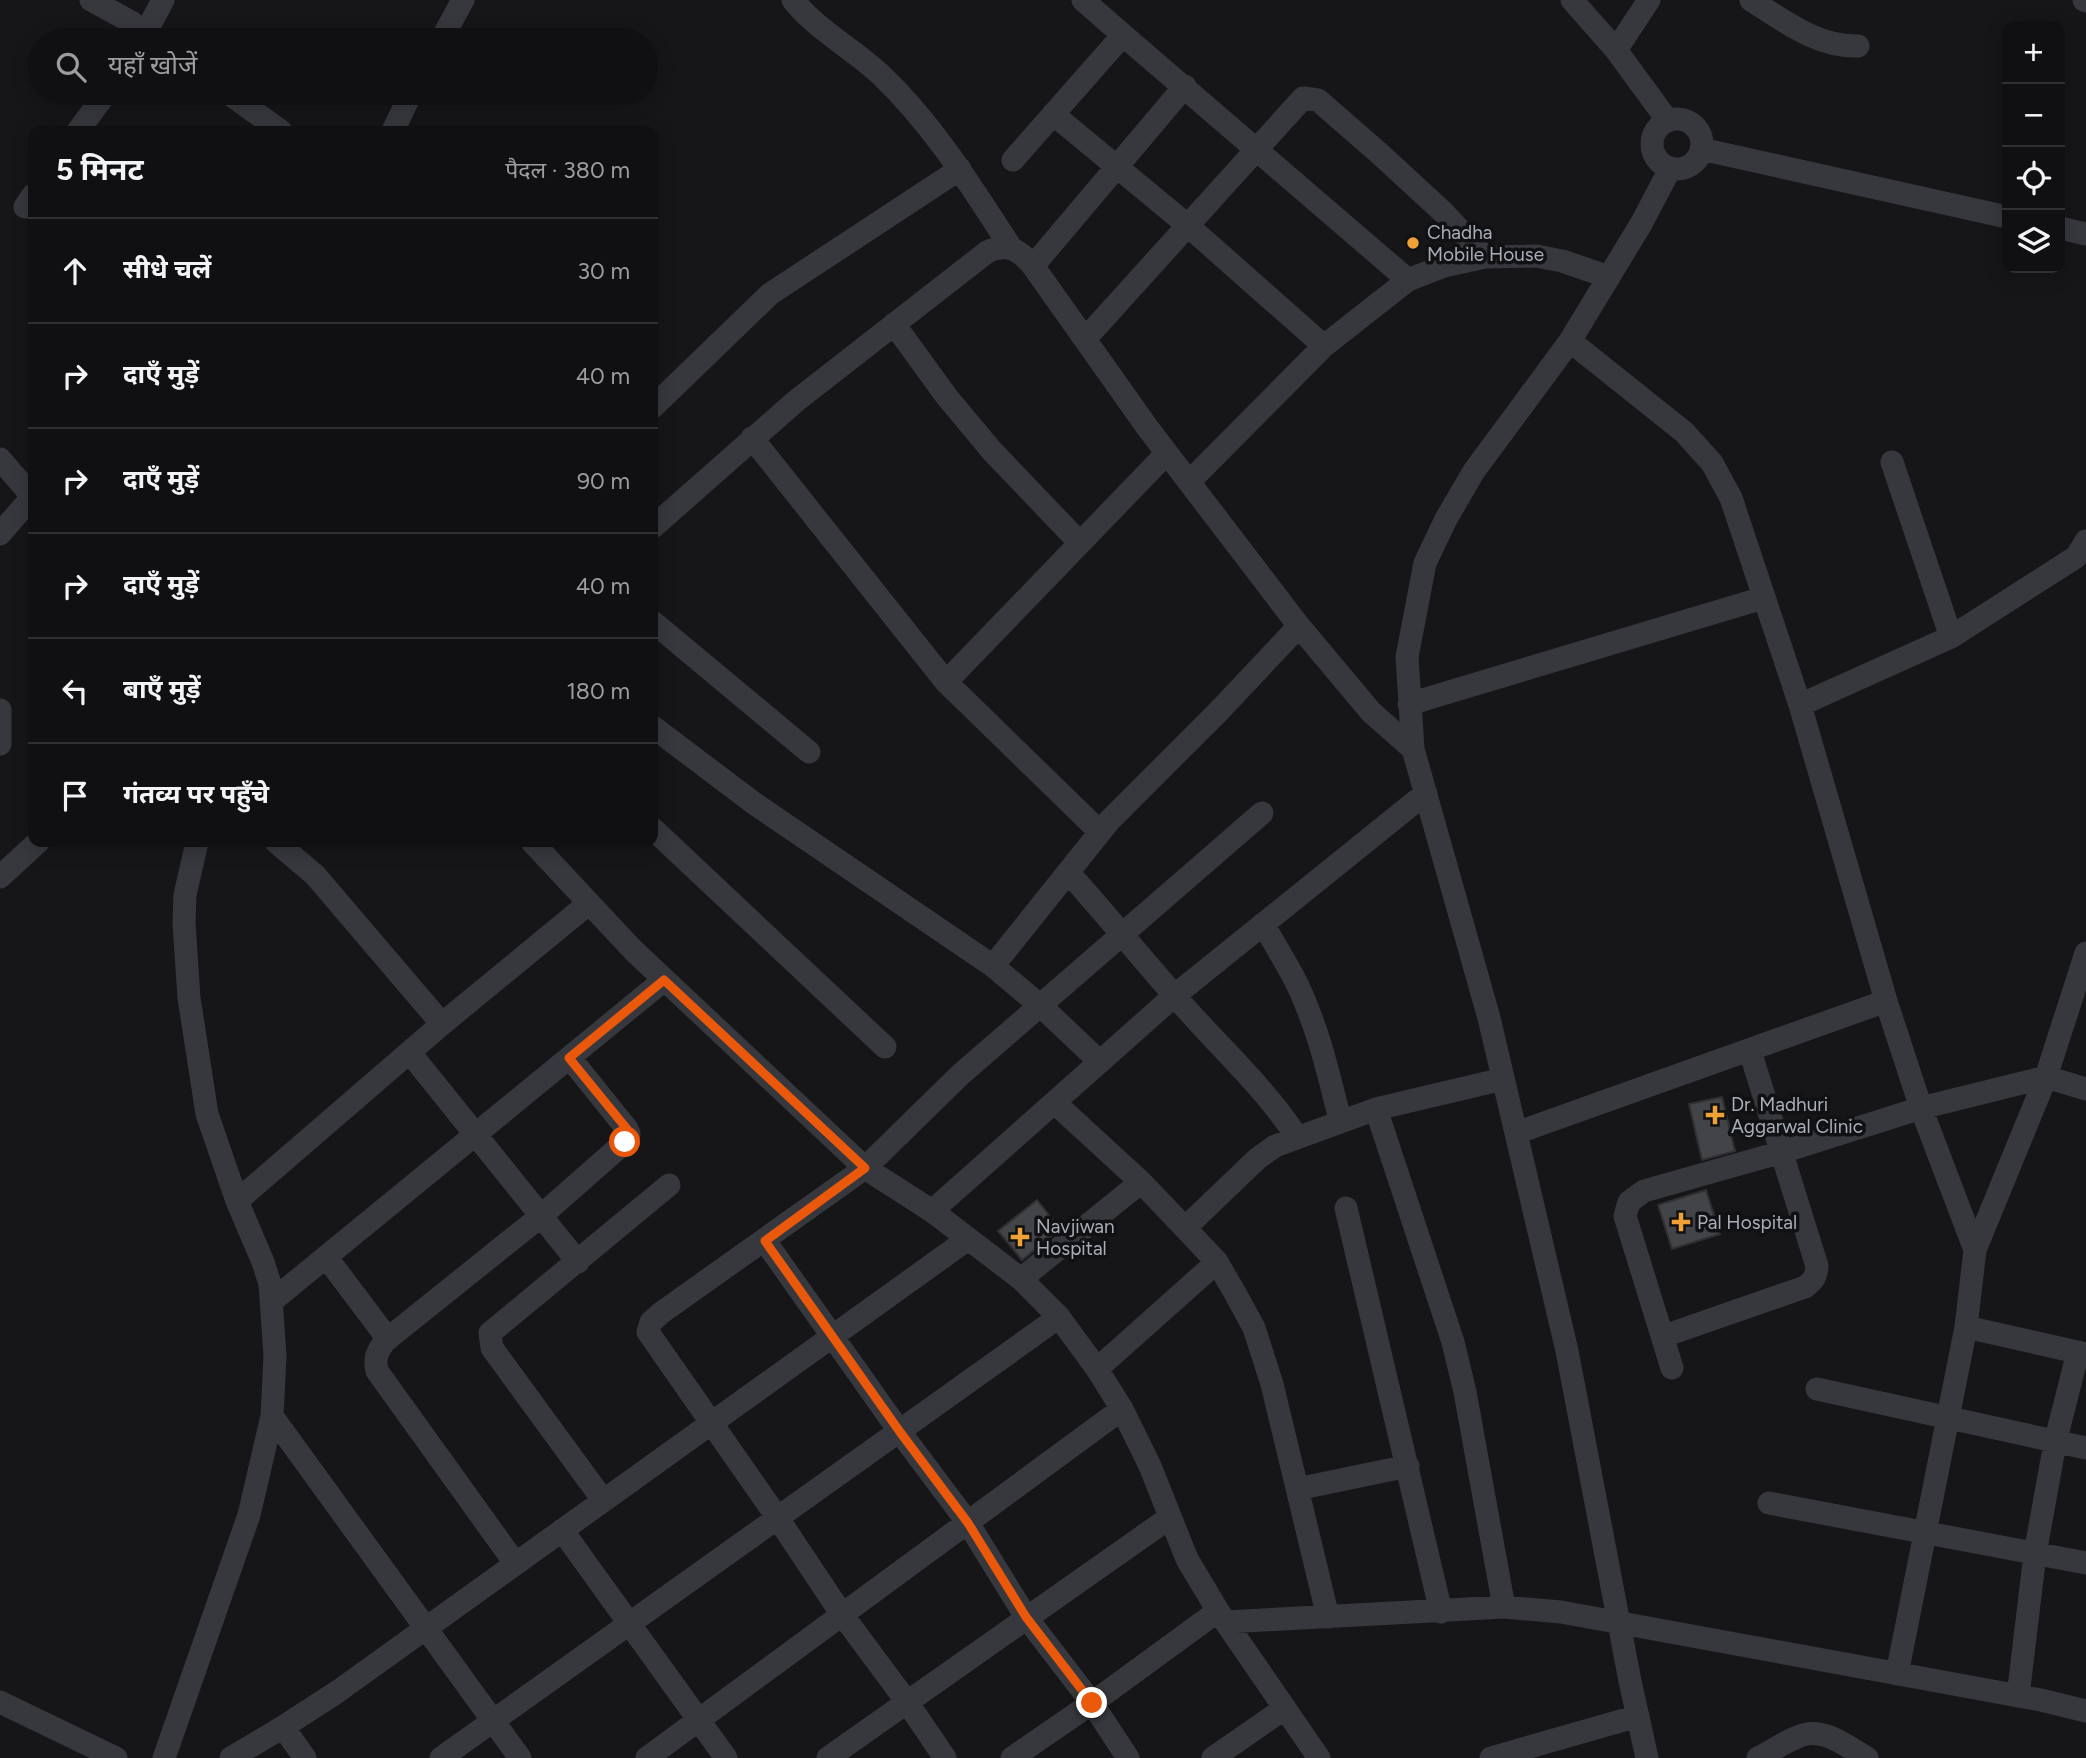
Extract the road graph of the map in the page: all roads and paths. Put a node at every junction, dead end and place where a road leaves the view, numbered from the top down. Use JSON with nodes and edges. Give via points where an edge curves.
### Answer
{"nodes":[{"id":1,"x":91,"y":0,"type":"edge"},
{"id":2,"x":163,"y":0,"type":"edge"},
{"id":3,"x":463,"y":0,"type":"edge"},
{"id":4,"x":793,"y":0,"type":"edge"},
{"id":5,"x":1083,"y":0,"type":"edge"},
{"id":6,"x":1572,"y":0,"type":"edge"},
{"id":7,"x":1649,"y":0,"type":"edge"},
{"id":8,"x":1751,"y":0,"type":"edge"},
{"id":9,"x":137,"y":28,"type":"edge"},
{"id":10,"x":152,"y":28,"type":"edge"},
{"id":11,"x":448,"y":28,"type":"edge"},
{"id":12,"x":1123,"y":35,"type":"junction"},
{"id":13,"x":1858,"y":46,"type":"dead end"},
{"id":14,"x":1616,"y":50,"type":"junction"},
{"id":15,"x":1185,"y":86,"type":"junction"},
{"id":16,"x":97,"y":105,"type":"edge"},
{"id":17,"x":245,"y":105,"type":"edge"},
{"id":18,"x":405,"y":105,"type":"edge"},
{"id":19,"x":1053,"y":114,"type":"junction"},
{"id":20,"x":1668,"y":121,"type":"junction"},
{"id":21,"x":82,"y":126,"type":"edge"},
{"id":22,"x":274,"y":126,"type":"edge"},
{"id":23,"x":395,"y":126,"type":"edge"},
{"id":24,"x":1257,"y":148,"type":"junction"},
{"id":25,"x":1702,"y":149,"type":"junction"},
{"id":26,"x":1013,"y":160,"type":"dead end"},
{"id":27,"x":1119,"y":167,"type":"junction"},
{"id":28,"x":960,"y":169,"type":"junction"},
{"id":29,"x":1670,"y":169,"type":"junction"},
{"id":30,"x":2002,"y":216,"type":"edge"},
{"id":31,"x":1186,"y":224,"type":"junction"},
{"id":32,"x":2065,"y":229,"type":"edge"},
{"id":33,"x":2086,"y":234,"type":"edge"},
{"id":34,"x":1010,"y":246,"type":"junction"},
{"id":35,"x":1485,"y":257,"type":"junction"},
{"id":36,"x":1033,"y":266,"type":"junction"},
{"id":37,"x":1609,"y":277,"type":"junction"},
{"id":38,"x":1408,"y":280,"type":"junction"},
{"id":39,"x":894,"y":324,"type":"junction"},
{"id":40,"x":1086,"y":338,"type":"junction"},
{"id":41,"x":1570,"y":341,"type":"junction"},
{"id":42,"x":1324,"y":346,"type":"junction"},
{"id":43,"x":658,"y":402,"type":"edge"},
{"id":44,"x":752,"y":438,"type":"junction"},
{"id":45,"x":1167,"y":453,"type":"junction"},
{"id":46,"x":0,"y":460,"type":"edge"},
{"id":47,"x":1892,"y":462,"type":"dead end"},
{"id":48,"x":1189,"y":482,"type":"junction"},
{"id":49,"x":28,"y":491,"type":"edge"},
{"id":50,"x":28,"y":503,"type":"edge"},
{"id":51,"x":658,"y":523,"type":"edge"},
{"id":52,"x":0,"y":534,"type":"edge"},
{"id":53,"x":2086,"y":541,"type":"edge"},
{"id":54,"x":1080,"y":543,"type":"junction"},
{"id":55,"x":1763,"y":598,"type":"junction"},
{"id":56,"x":658,"y":626,"type":"edge"},
{"id":57,"x":1299,"y":626,"type":"junction"},
{"id":58,"x":1951,"y":637,"type":"junction"},
{"id":59,"x":946,"y":682,"type":"junction"},
{"id":60,"x":1409,"y":704,"type":"junction"},
{"id":61,"x":1800,"y":705,"type":"junction"},
{"id":62,"x":0,"y":710,"type":"edge"},
{"id":63,"x":658,"y":739,"type":"edge"},
{"id":64,"x":0,"y":744,"type":"edge"},
{"id":65,"x":1413,"y":749,"type":"junction"},
{"id":66,"x":809,"y":752,"type":"dead end"},
{"id":67,"x":1426,"y":793,"type":"junction"},
{"id":68,"x":1262,"y":813,"type":"dead end"},
{"id":69,"x":1100,"y":832,"type":"junction"},
{"id":70,"x":658,"y":834,"type":"edge"},
{"id":71,"x":33,"y":847,"type":"edge"},
{"id":72,"x":196,"y":847,"type":"edge"},
{"id":73,"x":282,"y":847,"type":"edge"},
{"id":74,"x":546,"y":847,"type":"edge"},
{"id":75,"x":1068,"y":872,"type":"junction"},
{"id":76,"x":0,"y":877,"type":"edge"},
{"id":77,"x":588,"y":904,"type":"junction"},
{"id":78,"x":1262,"y":924,"type":"junction"},
{"id":79,"x":1124,"y":935,"type":"junction"},
{"id":80,"x":2086,"y":953,"type":"edge"},
{"id":81,"x":993,"y":966,"type":"junction"},
{"id":82,"x":664,"y":980,"type":"junction"},
{"id":83,"x":1174,"y":996,"type":"junction"},
{"id":84,"x":1886,"y":1001,"type":"junction"},
{"id":85,"x":1042,"y":1007,"type":"junction"},
{"id":86,"x":442,"y":1024,"type":"junction"},
{"id":87,"x":885,"y":1046,"type":"dead end"},
{"id":88,"x":1750,"y":1051,"type":"junction"},
{"id":89,"x":410,"y":1053,"type":"junction"},
{"id":90,"x":569,"y":1058,"type":"junction"},
{"id":91,"x":1100,"y":1062,"type":"junction"},
{"id":92,"x":2046,"y":1077,"type":"junction"},
{"id":93,"x":1503,"y":1079,"type":"junction"},
{"id":94,"x":2086,"y":1089,"type":"edge"},
{"id":95,"x":1055,"y":1103,"type":"junction"},
{"id":96,"x":1921,"y":1108,"type":"junction"},
{"id":97,"x":1376,"y":1109,"type":"junction"},
{"id":98,"x":1340,"y":1120,"type":"junction"},
{"id":99,"x":1516,"y":1133,"type":"junction"},
{"id":100,"x":477,"y":1134,"type":"junction"},
{"id":101,"x":1297,"y":1138,"type":"junction"},
{"id":102,"x":1782,"y":1152,"type":"junction"},
{"id":103,"x":865,"y":1168,"type":"junction"},
{"id":104,"x":1141,"y":1182,"type":"junction"},
{"id":105,"x":668,"y":1185,"type":"dead end"},
{"id":106,"x":237,"y":1201,"type":"junction"},
{"id":107,"x":1346,"y":1208,"type":"dead end"},
{"id":108,"x":932,"y":1211,"type":"junction"},
{"id":109,"x":541,"y":1216,"type":"junction"},
{"id":110,"x":1185,"y":1228,"type":"junction"},
{"id":111,"x":968,"y":1239,"type":"junction"},
{"id":112,"x":765,"y":1241,"type":"junction"},
{"id":113,"x":1975,"y":1250,"type":"junction"},
{"id":114,"x":327,"y":1258,"type":"junction"},
{"id":115,"x":578,"y":1262,"type":"junction"},
{"id":116,"x":1217,"y":1262,"type":"junction"},
{"id":117,"x":1021,"y":1279,"type":"junction"},
{"id":118,"x":272,"y":1301,"type":"junction"},
{"id":119,"x":1059,"y":1317,"type":"junction"},
{"id":120,"x":1966,"y":1327,"type":"junction"},
{"id":121,"x":832,"y":1336,"type":"junction"},
{"id":122,"x":1664,"y":1336,"type":"junction"},
{"id":123,"x":388,"y":1339,"type":"junction"},
{"id":124,"x":2082,"y":1353,"type":"edge"},
{"id":125,"x":1672,"y":1368,"type":"dead end"},
{"id":126,"x":1097,"y":1369,"type":"junction"},
{"id":127,"x":1818,"y":1389,"type":"dead end"},
{"id":128,"x":1122,"y":1409,"type":"junction"},
{"id":129,"x":272,"y":1416,"type":"junction"},
{"id":130,"x":1949,"y":1418,"type":"junction"},
{"id":131,"x":710,"y":1424,"type":"junction"},
{"id":132,"x":900,"y":1432,"type":"junction"},
{"id":133,"x":2055,"y":1443,"type":"junction"},
{"id":134,"x":2086,"y":1448,"type":"edge"},
{"id":135,"x":1408,"y":1466,"type":"junction"},
{"id":136,"x":1297,"y":1489,"type":"junction"},
{"id":137,"x":603,"y":1500,"type":"junction"},
{"id":138,"x":1769,"y":1503,"type":"dead end"},
{"id":139,"x":777,"y":1517,"type":"junction"},
{"id":140,"x":1169,"y":1518,"type":"junction"},
{"id":141,"x":968,"y":1523,"type":"junction"},
{"id":142,"x":562,"y":1531,"type":"junction"},
{"id":143,"x":1925,"y":1532,"type":"junction"},
{"id":144,"x":2035,"y":1554,"type":"junction"},
{"id":145,"x":515,"y":1563,"type":"junction"},
{"id":146,"x":2086,"y":1563,"type":"edge"},
{"id":147,"x":1504,"y":1606,"type":"junction"},
{"id":148,"x":1441,"y":1612,"type":"junction"},
{"id":149,"x":841,"y":1613,"type":"junction"},
{"id":150,"x":1026,"y":1617,"type":"junction"},
{"id":151,"x":1222,"y":1617,"type":"junction"},
{"id":152,"x":1328,"y":1617,"type":"junction"},
{"id":153,"x":1619,"y":1623,"type":"junction"},
{"id":154,"x":630,"y":1625,"type":"junction"},
{"id":155,"x":426,"y":1627,"type":"junction"},
{"id":156,"x":1897,"y":1674,"type":"junction"},
{"id":157,"x":2018,"y":1696,"type":"junction"},
{"id":158,"x":0,"y":1702,"type":"edge"},
{"id":159,"x":907,"y":1702,"type":"junction"},
{"id":160,"x":1092,"y":1703,"type":"junction"},
{"id":161,"x":1285,"y":1708,"type":"junction"},
{"id":162,"x":2086,"y":1711,"type":"edge"},
{"id":163,"x":1638,"y":1716,"type":"junction"},
{"id":164,"x":699,"y":1721,"type":"junction"},
{"id":165,"x":494,"y":1722,"type":"junction"},
{"id":166,"x":284,"y":1727,"type":"junction"},
{"id":167,"x":1764,"y":1757,"type":"edge"},
{"id":168,"x":116,"y":1758,"type":"edge"},
{"id":169,"x":164,"y":1758,"type":"edge"},
{"id":170,"x":231,"y":1758,"type":"edge"},
{"id":171,"x":305,"y":1758,"type":"edge"},
{"id":172,"x":441,"y":1758,"type":"edge"},
{"id":173,"x":520,"y":1758,"type":"edge"},
{"id":174,"x":647,"y":1758,"type":"edge"},
{"id":175,"x":726,"y":1758,"type":"edge"},
{"id":176,"x":828,"y":1758,"type":"edge"},
{"id":177,"x":945,"y":1758,"type":"edge"},
{"id":178,"x":1012,"y":1758,"type":"edge"},
{"id":179,"x":1128,"y":1758,"type":"edge"},
{"id":180,"x":1213,"y":1758,"type":"edge"},
{"id":181,"x":1319,"y":1758,"type":"edge"},
{"id":182,"x":1491,"y":1758,"type":"edge"},
{"id":183,"x":1647,"y":1758,"type":"edge"},
{"id":184,"x":1867,"y":1758,"type":"edge"}],
"edges":[{"from":1,"to":9,"type":"street"},
{"from":2,"to":10,"type":"street"},
{"from":3,"to":11,"type":"street"},
{"from":4,"to":28,"type":"street","via":[[879,73]]},
{"from":5,"to":12,"type":"street"},
{"from":6,"to":14,"type":"street"},
{"from":7,"to":14,"type":"street"},
{"from":8,"to":13,"type":"street","via":[[1813,37],[1835,46]]},
{"from":12,"to":15,"type":"street"},
{"from":12,"to":19,"type":"street"},
{"from":14,"to":20,"type":"street"},
{"from":15,"to":24,"type":"street"},
{"from":15,"to":27,"type":"street"},
{"from":16,"to":21,"type":"street"},
{"from":17,"to":22,"type":"street"},
{"from":18,"to":23,"type":"street"},
{"from":19,"to":26,"type":"street"},
{"from":19,"to":27,"type":"street"},
{"from":20,"to":25,"type":"street","via":[[1678,119],[1697,129]]},
{"from":20,"to":29,"type":"street","via":[[1659,126],[1651,145],[1654,156]]},
{"from":24,"to":31,"type":"street"},
{"from":24,"to":35,"type":"street","via":[[1295,104],[1303,98],[1318,100],[1444,213]]},
{"from":24,"to":38,"type":"street"},
{"from":25,"to":29,"type":"street","via":[[1690,166]]},
{"from":25,"to":30,"type":"street"},
{"from":27,"to":31,"type":"street"},
{"from":27,"to":36,"type":"street"},
{"from":28,"to":34,"type":"street"},
{"from":28,"to":43,"type":"street","via":[[770,293]]},
{"from":29,"to":37,"type":"street"},
{"from":31,"to":40,"type":"street"},
{"from":31,"to":42,"type":"street"},
{"from":32,"to":33,"type":"street"},
{"from":34,"to":36,"type":"street"},
{"from":34,"to":39,"type":"street","via":[[987,251]]},
{"from":35,"to":37,"type":"street","via":[[1536,256]]},
{"from":35,"to":38,"type":"street"},
{"from":36,"to":40,"type":"street"},
{"from":37,"to":41,"type":"street"},
{"from":38,"to":42,"type":"street"},
{"from":39,"to":44,"type":"street"},
{"from":39,"to":54,"type":"street","via":[[992,451]]},
{"from":40,"to":45,"type":"street"},
{"from":41,"to":55,"type":"street","via":[[1684,432],[1712,463],[1731,498]]},
{"from":41,"to":60,"type":"street","via":[[1474,471],[1425,563],[1407,657]]},
{"from":42,"to":48,"type":"street"},
{"from":44,"to":51,"type":"street"},
{"from":44,"to":59,"type":"street"},
{"from":45,"to":48,"type":"street"},
{"from":45,"to":54,"type":"street"},
{"from":46,"to":49,"type":"street"},
{"from":47,"to":58,"type":"street"},
{"from":48,"to":57,"type":"street"},
{"from":50,"to":52,"type":"street"},
{"from":53,"to":58,"type":"street","via":[[2076,557]]},
{"from":54,"to":59,"type":"street"},
{"from":55,"to":60,"type":"street"},
{"from":55,"to":61,"type":"street"},
{"from":56,"to":66,"type":"street"},
{"from":57,"to":65,"type":"street","via":[[1371,712]]},
{"from":57,"to":69,"type":"street"},
{"from":58,"to":61,"type":"street"},
{"from":59,"to":69,"type":"street"},
{"from":60,"to":65,"type":"street"},
{"from":61,"to":84,"type":"street"},
{"from":62,"to":64,"type":"street"},
{"from":63,"to":81,"type":"street"},
{"from":65,"to":67,"type":"street"},
{"from":67,"to":78,"type":"street"},
{"from":67,"to":93,"type":"street"},
{"from":68,"to":79,"type":"street"},
{"from":69,"to":75,"type":"street"},
{"from":70,"to":87,"type":"street"},
{"from":71,"to":76,"type":"street"},
{"from":72,"to":106,"type":"street","via":[[185,895],[189,998],[207,1114]]},
{"from":73,"to":86,"type":"street","via":[[315,875]]},
{"from":74,"to":77,"type":"street"},
{"from":75,"to":79,"type":"street"},
{"from":75,"to":81,"type":"street"},
{"from":77,"to":82,"type":"street"},
{"from":77,"to":86,"type":"street"},
{"from":78,"to":83,"type":"street"},
{"from":78,"to":98,"type":"street","via":[[1294,977],[1309,1014]]},
{"from":79,"to":83,"type":"street"},
{"from":79,"to":85,"type":"street"},
{"from":80,"to":92,"type":"street"},
{"from":81,"to":85,"type":"street"},
{"from":82,"to":90,"type":"street"},
{"from":82,"to":103,"type":"street"},
{"from":83,"to":91,"type":"street"},
{"from":83,"to":101,"type":"street","via":[[1252,1078]]},
{"from":84,"to":88,"type":"street"},
{"from":84,"to":96,"type":"street"},
{"from":85,"to":91,"type":"street"},
{"from":85,"to":103,"type":"street","via":[[960,1075]]},
{"from":86,"to":89,"type":"street"},
{"from":88,"to":99,"type":"street"},
{"from":88,"to":102,"type":"street"},
{"from":89,"to":100,"type":"street"},
{"from":89,"to":106,"type":"street"},
{"from":90,"to":100,"type":"street"},
{"from":90,"to":109,"type":"street","via":[[629,1134]]},
{"from":91,"to":95,"type":"street"},
{"from":92,"to":94,"type":"street"},
{"from":92,"to":96,"type":"street"},
{"from":92,"to":113,"type":"street"},
{"from":93,"to":97,"type":"street"},
{"from":93,"to":99,"type":"street"},
{"from":95,"to":104,"type":"street"},
{"from":95,"to":108,"type":"street"},
{"from":96,"to":102,"type":"street"},
{"from":96,"to":113,"type":"street"},
{"from":97,"to":98,"type":"street"},
{"from":97,"to":147,"type":"street","via":[[1453,1342]]},
{"from":98,"to":101,"type":"street"},
{"from":99,"to":153,"type":"street","via":[[1567,1350]]},
{"from":100,"to":109,"type":"street"},
{"from":100,"to":114,"type":"street"},
{"from":101,"to":110,"type":"street","via":[[1275,1146],[1257,1160]]},
{"from":102,"to":122,"type":"street","via":[[1817,1266],[1814,1280]]},
{"from":102,"to":122,"type":"street","via":[[1644,1191],[1629,1202],[1625,1216]]},
{"from":103,"to":108,"type":"street"},
{"from":103,"to":112,"type":"street"},
{"from":104,"to":110,"type":"street"},
{"from":104,"to":117,"type":"street"},
{"from":105,"to":115,"type":"street"},
{"from":106,"to":118,"type":"street","via":[[263,1262]]},
{"from":107,"to":135,"type":"street"},
{"from":108,"to":111,"type":"street"},
{"from":109,"to":115,"type":"street"},
{"from":109,"to":123,"type":"street"},
{"from":110,"to":116,"type":"street"},
{"from":111,"to":117,"type":"street"},
{"from":111,"to":121,"type":"street"},
{"from":112,"to":121,"type":"street"},
{"from":112,"to":131,"type":"street","via":[[660,1313],[649,1327],[648,1332]]},
{"from":113,"to":120,"type":"street"},
{"from":114,"to":118,"type":"street"},
{"from":114,"to":123,"type":"street"},
{"from":115,"to":137,"type":"street","via":[[494,1328],[489,1340]]},
{"from":116,"to":126,"type":"street"},
{"from":116,"to":136,"type":"street","via":[[1254,1328]]},
{"from":117,"to":119,"type":"street"},
{"from":118,"to":129,"type":"street"},
{"from":119,"to":126,"type":"street"},
{"from":119,"to":132,"type":"street"},
{"from":120,"to":124,"type":"street"},
{"from":120,"to":130,"type":"street"},
{"from":121,"to":131,"type":"street"},
{"from":121,"to":132,"type":"street"},
{"from":122,"to":125,"type":"street"},
{"from":123,"to":145,"type":"street","via":[[374,1360],[377,1371]]},
{"from":124,"to":133,"type":"street"},
{"from":126,"to":128,"type":"street"},
{"from":127,"to":130,"type":"street"},
{"from":128,"to":140,"type":"street"},
{"from":128,"to":141,"type":"street"},
{"from":129,"to":155,"type":"street"},
{"from":129,"to":169,"type":"street","via":[[248,1515]]},
{"from":130,"to":133,"type":"street"},
{"from":130,"to":143,"type":"street"},
{"from":131,"to":137,"type":"street"},
{"from":131,"to":139,"type":"street"},
{"from":132,"to":139,"type":"street"},
{"from":132,"to":141,"type":"street"},
{"from":133,"to":134,"type":"street"},
{"from":133,"to":144,"type":"street"},
{"from":135,"to":136,"type":"street"},
{"from":135,"to":148,"type":"street"},
{"from":136,"to":152,"type":"street"},
{"from":137,"to":142,"type":"street"},
{"from":138,"to":143,"type":"street"},
{"from":139,"to":149,"type":"street"},
{"from":139,"to":154,"type":"street"},
{"from":140,"to":150,"type":"street"},
{"from":140,"to":151,"type":"street","via":[[1186,1559]]},
{"from":141,"to":149,"type":"street"},
{"from":141,"to":150,"type":"street"},
{"from":142,"to":145,"type":"street"},
{"from":142,"to":154,"type":"street"},
{"from":143,"to":144,"type":"street"},
{"from":143,"to":156,"type":"street"},
{"from":144,"to":146,"type":"street"},
{"from":144,"to":157,"type":"street"},
{"from":145,"to":155,"type":"street"},
{"from":147,"to":148,"type":"street"},
{"from":147,"to":153,"type":"street"},
{"from":148,"to":152,"type":"street"},
{"from":149,"to":159,"type":"street"},
{"from":149,"to":164,"type":"street"},
{"from":150,"to":159,"type":"street"},
{"from":150,"to":160,"type":"street"},
{"from":151,"to":152,"type":"street"},
{"from":151,"to":160,"type":"street"},
{"from":151,"to":161,"type":"street"},
{"from":153,"to":156,"type":"street"},
{"from":153,"to":163,"type":"street"},
{"from":154,"to":164,"type":"street"},
{"from":154,"to":165,"type":"street"},
{"from":155,"to":165,"type":"street"},
{"from":155,"to":166,"type":"street"},
{"from":156,"to":157,"type":"street"},
{"from":157,"to":162,"type":"street"},
{"from":158,"to":168,"type":"street"},
{"from":159,"to":176,"type":"street"},
{"from":159,"to":177,"type":"street"},
{"from":160,"to":178,"type":"street"},
{"from":160,"to":179,"type":"street"},
{"from":161,"to":180,"type":"street"},
{"from":161,"to":181,"type":"street"},
{"from":163,"to":182,"type":"street"},
{"from":163,"to":183,"type":"street"},
{"from":164,"to":174,"type":"street"},
{"from":164,"to":175,"type":"street"},
{"from":165,"to":172,"type":"street"},
{"from":165,"to":173,"type":"street"},
{"from":166,"to":170,"type":"street"},
{"from":166,"to":171,"type":"street"},
{"from":167,"to":184,"type":"street","via":[[1806,1734],[1816,1734]]}]}
